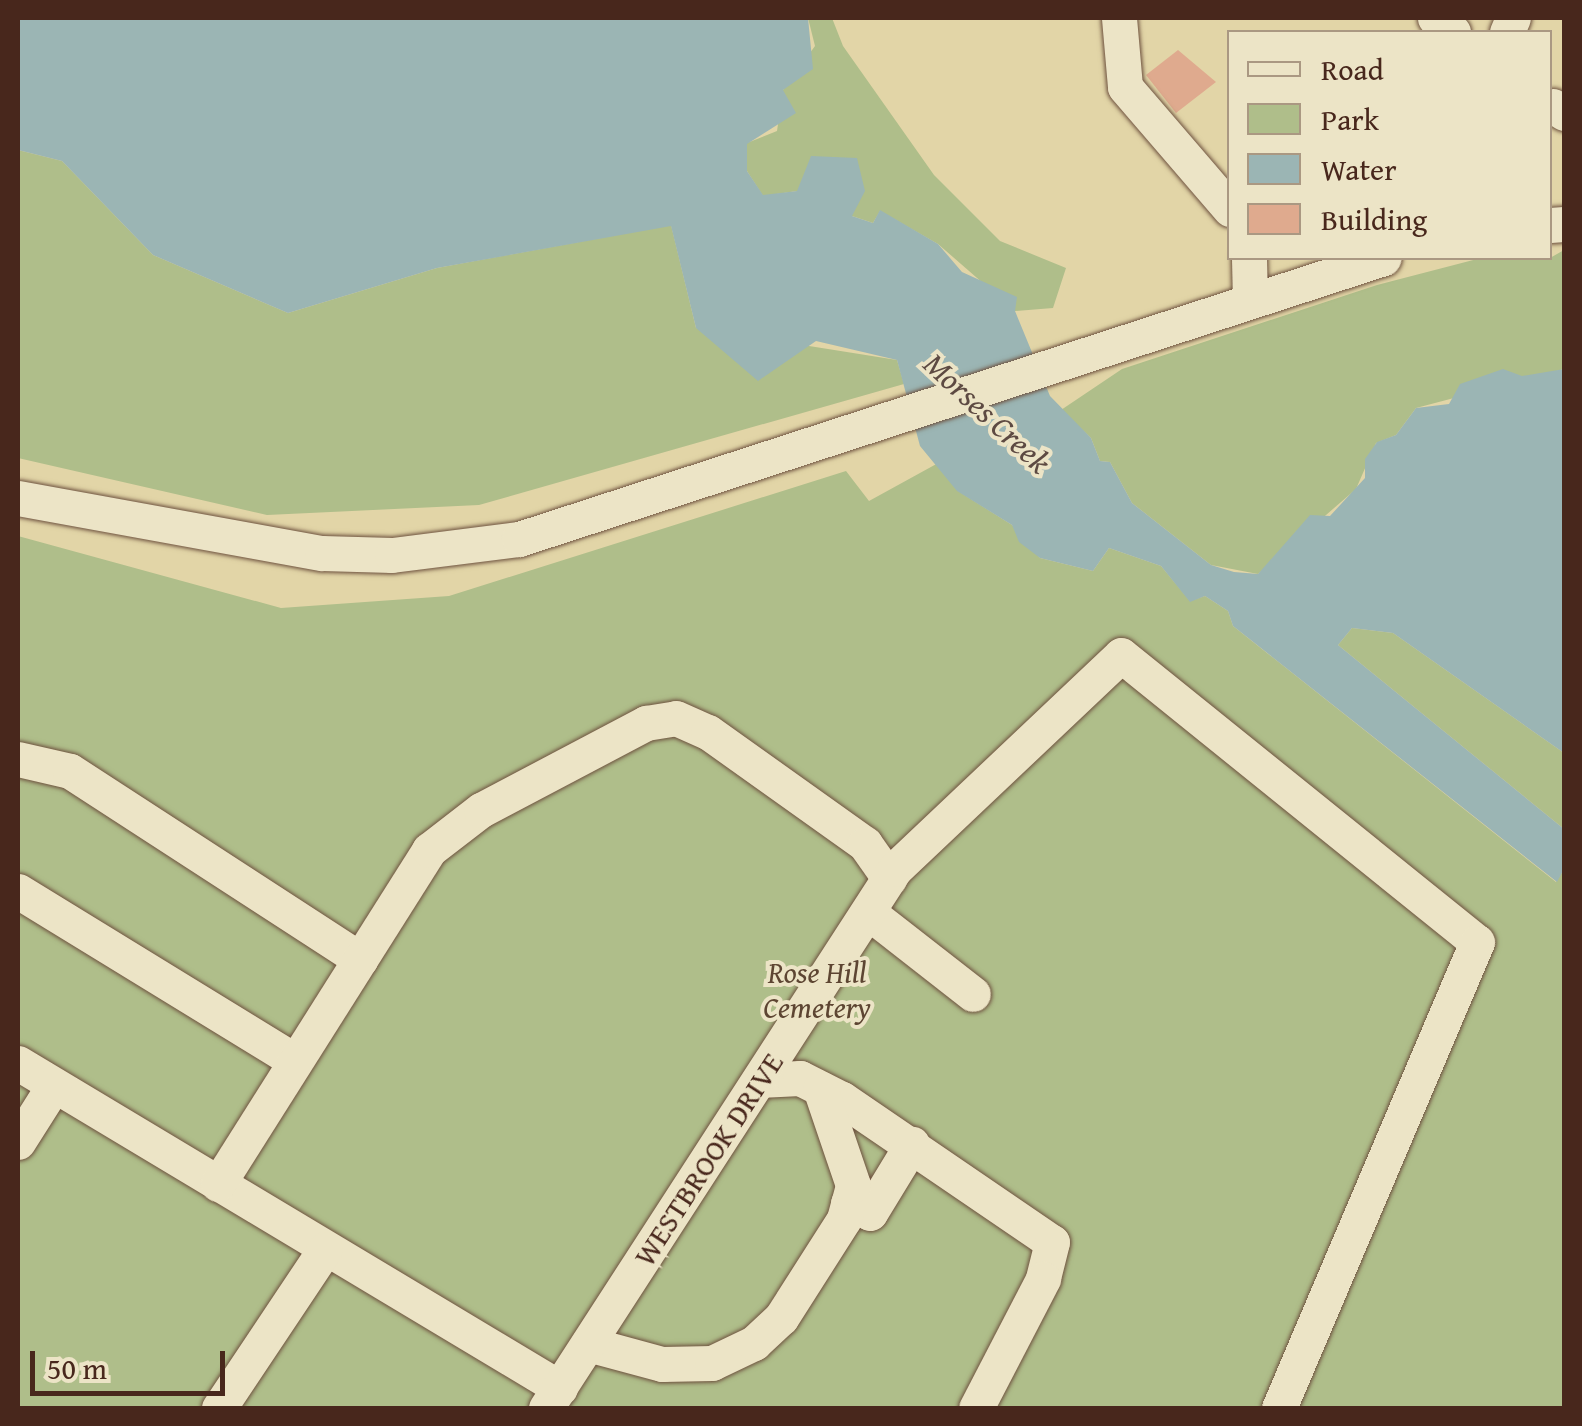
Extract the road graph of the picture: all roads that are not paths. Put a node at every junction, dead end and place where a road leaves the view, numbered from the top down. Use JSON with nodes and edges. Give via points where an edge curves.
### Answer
{"nodes":[{"id":1,"x":1119,"y":18,"type":"edge"},
{"id":2,"x":1227,"y":205,"type":"edge"},
{"id":3,"x":1249,"y":260,"type":"edge"},
{"id":4,"x":1369,"y":260,"type":"edge"},
{"id":5,"x":1250,"y":300,"type":"junction"},
{"id":6,"x":18,"y":498,"type":"edge"},
{"id":7,"x":18,"y":759,"type":"edge"},
{"id":8,"x":890,"y":878,"type":"junction"},
{"id":9,"x":18,"y":891,"type":"edge"},
{"id":10,"x":868,"y":912,"type":"junction"},
{"id":11,"x":360,"y":959,"type":"junction"},
{"id":12,"x":973,"y":994,"type":"dead end"},
{"id":13,"x":295,"y":1061,"type":"junction"},
{"id":14,"x":18,"y":1062,"type":"edge"},
{"id":15,"x":759,"y":1080,"type":"junction"},
{"id":16,"x":54,"y":1085,"type":"junction"},
{"id":17,"x":820,"y":1088,"type":"junction"},
{"id":18,"x":18,"y":1142,"type":"edge"},
{"id":19,"x":912,"y":1144,"type":"junction"},
{"id":20,"x":218,"y":1184,"type":"junction"},
{"id":21,"x":848,"y":1203,"type":"junction"},
{"id":22,"x":325,"y":1249,"type":"junction"},
{"id":23,"x":588,"y":1344,"type":"junction"},
{"id":24,"x":553,"y":1398,"type":"edge"},
{"id":25,"x":220,"y":1408,"type":"edge"},
{"id":26,"x":976,"y":1408,"type":"edge"},
{"id":27,"x":1279,"y":1408,"type":"edge"}],
"edges":[{"from":1,"to":2,"type":"lane","via":[[1125,87]]},
{"from":3,"to":5,"type":"lane"},
{"from":4,"to":5,"type":"lane"},
{"from":5,"to":6,"type":"lane","via":[[582,521],[456,550],[292,550]]},
{"from":7,"to":11,"type":"lane","via":[[70,771]]},
{"from":8,"to":10,"type":"lane","name":"WESTBROOK DRIVE"},
{"from":8,"to":11,"type":"lane","via":[[866,844],[708,732],[661,719],[446,835],[414,868]]},
{"from":8,"to":27,"type":"lane","name":"WESTBROOK DRIVE","via":[[1121,655],[1477,942]]},
{"from":9,"to":13,"type":"lane"},
{"from":10,"to":12,"type":"lane"},
{"from":10,"to":15,"type":"lane","name":"WESTBROOK DRIVE"},
{"from":11,"to":13,"type":"lane"},
{"from":13,"to":20,"type":"lane"},
{"from":14,"to":16,"type":"lane"},
{"from":15,"to":17,"type":"lane","via":[[800,1078]]},
{"from":15,"to":23,"type":"lane","name":"WESTBROOK DRIVE"},
{"from":16,"to":18,"type":"lane"},
{"from":16,"to":20,"type":"lane"},
{"from":17,"to":19,"type":"lane"},
{"from":17,"to":21,"type":"lane","via":[[840,1132],[852,1185]]},
{"from":19,"to":21,"type":"lane","via":[[870,1213]]},
{"from":19,"to":26,"type":"lane","via":[[1052,1242],[1044,1278]]},
{"from":20,"to":22,"type":"lane"},
{"from":21,"to":23,"type":"lane","via":[[781,1318],[754,1343],[712,1363],[662,1364]]},
{"from":22,"to":24,"type":"lane"},
{"from":22,"to":25,"type":"lane"},
{"from":23,"to":24,"type":"lane","name":"WESTBROOK DRIVE"}]}
